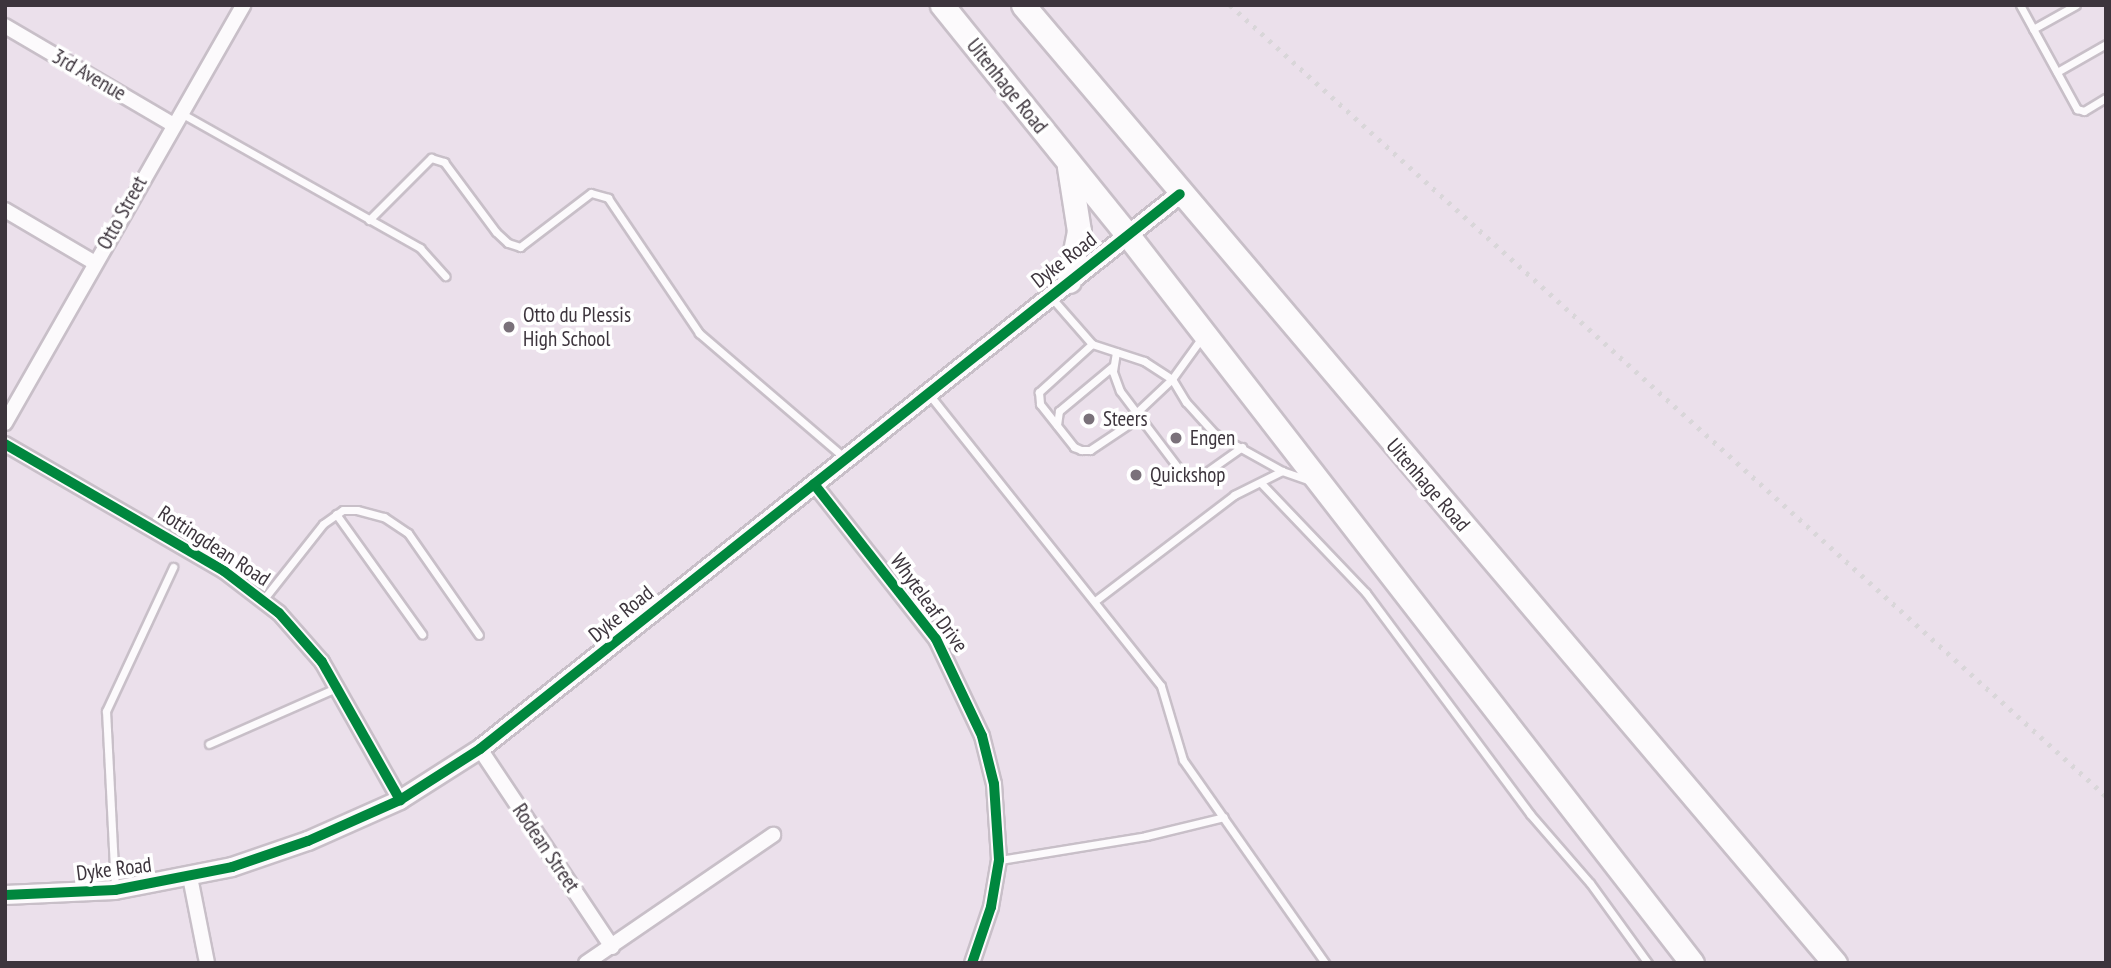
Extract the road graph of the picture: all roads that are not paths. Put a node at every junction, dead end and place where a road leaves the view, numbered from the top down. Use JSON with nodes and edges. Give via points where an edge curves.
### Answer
{"nodes":[{"id":1,"x":243,"y":5,"type":"edge"},
{"id":2,"x":942,"y":5,"type":"edge"},
{"id":3,"x":1023,"y":5,"type":"edge"},
{"id":4,"x":2020,"y":5,"type":"edge"},
{"id":5,"x":2076,"y":5,"type":"edge"},
{"id":6,"x":5,"y":26,"type":"edge"},
{"id":7,"x":2034,"y":29,"type":"junction"},
{"id":8,"x":2106,"y":44,"type":"edge"},
{"id":9,"x":2057,"y":72,"type":"junction"},
{"id":10,"x":2106,"y":97,"type":"edge"},
{"id":11,"x":175,"y":118,"type":"junction"},
{"id":12,"x":1068,"y":162,"type":"junction"},
{"id":13,"x":1180,"y":194,"type":"junction"},
{"id":14,"x":5,"y":210,"type":"edge"},
{"id":15,"x":369,"y":220,"type":"junction"},
{"id":16,"x":1127,"y":234,"type":"junction"},
{"id":17,"x":95,"y":262,"type":"junction"},
{"id":18,"x":445,"y":276,"type":"dead end"},
{"id":19,"x":1069,"y":281,"type":"junction"},
{"id":20,"x":1049,"y":296,"type":"junction"},
{"id":21,"x":1203,"y":336,"type":"junction"},
{"id":22,"x":1092,"y":344,"type":"junction"},
{"id":23,"x":1115,"y":352,"type":"junction"},
{"id":24,"x":1113,"y":366,"type":"junction"},
{"id":25,"x":1172,"y":380,"type":"junction"},
{"id":26,"x":927,"y":393,"type":"junction"},
{"id":27,"x":1136,"y":416,"type":"junction"},
{"id":28,"x":7,"y":418,"type":"edge"},
{"id":29,"x":1057,"y":425,"type":"junction"},
{"id":30,"x":5,"y":444,"type":"edge"},
{"id":31,"x":1241,"y":447,"type":"junction"},
{"id":32,"x":846,"y":459,"type":"junction"},
{"id":33,"x":1282,"y":471,"type":"junction"},
{"id":34,"x":1261,"y":483,"type":"junction"},
{"id":35,"x":1318,"y":483,"type":"junction"},
{"id":36,"x":814,"y":484,"type":"junction"},
{"id":37,"x":336,"y":514,"type":"junction"},
{"id":38,"x":173,"y":567,"type":"dead end"},
{"id":39,"x":263,"y":600,"type":"junction"},
{"id":40,"x":1095,"y":601,"type":"junction"},
{"id":41,"x":422,"y":634,"type":"dead end"},
{"id":42,"x":479,"y":635,"type":"dead end"},
{"id":43,"x":337,"y":688,"type":"junction"},
{"id":44,"x":209,"y":744,"type":"dead end"},
{"id":45,"x":480,"y":750,"type":"junction"},
{"id":46,"x":400,"y":800,"type":"junction"},
{"id":47,"x":1224,"y":817,"type":"junction"},
{"id":48,"x":773,"y":835,"type":"dead end"},
{"id":49,"x":999,"y":860,"type":"junction"},
{"id":50,"x":190,"y":877,"type":"junction"},
{"id":51,"x":114,"y":890,"type":"junction"},
{"id":52,"x":5,"y":895,"type":"edge"},
{"id":53,"x":612,"y":947,"type":"junction"},
{"id":54,"x":207,"y":963,"type":"edge"},
{"id":55,"x":586,"y":963,"type":"edge"},
{"id":56,"x":972,"y":963,"type":"edge"},
{"id":57,"x":1325,"y":963,"type":"edge"},
{"id":58,"x":1648,"y":963,"type":"edge"},
{"id":59,"x":1692,"y":963,"type":"edge"},
{"id":60,"x":1835,"y":963,"type":"edge"}],
"edges":[{"from":1,"to":11,"type":"street","name":"Otto Street"},
{"from":2,"to":12,"type":"main road","name":"Uitenhage Road"},
{"from":3,"to":13,"type":"main road","name":"Uitenhage Road"},
{"from":4,"to":7,"type":"lane"},
{"from":5,"to":7,"type":"lane"},
{"from":6,"to":11,"type":"street","name":"3rd Avenue"},
{"from":7,"to":9,"type":"lane"},
{"from":8,"to":9,"type":"lane"},
{"from":9,"to":10,"type":"lane","via":[[2080,110]]},
{"from":11,"to":15,"type":"lane"},
{"from":11,"to":17,"type":"street","name":"Otto Street"},
{"from":12,"to":16,"type":"main road","name":"Uitenhage Road"},
{"from":12,"to":19,"type":"main road","via":[[1079,231]]},
{"from":13,"to":16,"type":"street","name":"Dyke Road"},
{"from":13,"to":60,"type":"main road","name":"Uitenhage Road"},
{"from":14,"to":17,"type":"street"},
{"from":15,"to":18,"type":"lane","via":[[420,248]]},
{"from":15,"to":32,"type":"lane","via":[[431,158],[444,162],[496,232],[520,247],[591,193],[608,198],[699,333]]},
{"from":16,"to":19,"type":"street","name":"Dyke Road"},
{"from":16,"to":21,"type":"main road","name":"Uitenhage Road"},
{"from":17,"to":28,"type":"street","name":"Otto Street"},
{"from":19,"to":20,"type":"street","name":"Dyke Road"},
{"from":20,"to":22,"type":"lane"},
{"from":20,"to":26,"type":"street","name":"Dyke Road"},
{"from":21,"to":25,"type":"lane"},
{"from":21,"to":35,"type":"main road","name":"Uitenhage Road"},
{"from":22,"to":23,"type":"lane"},
{"from":22,"to":29,"type":"lane","via":[[1039,392],[1040,404]]},
{"from":23,"to":24,"type":"lane"},
{"from":23,"to":25,"type":"lane","via":[[1144,361]]},
{"from":24,"to":27,"type":"lane","via":[[1120,391]]},
{"from":24,"to":29,"type":"lane","via":[[1059,411]]},
{"from":25,"to":27,"type":"lane"},
{"from":25,"to":31,"type":"lane","via":[[1213,433]]},
{"from":26,"to":32,"type":"street","name":"Dyke Road"},
{"from":26,"to":40,"type":"lane"},
{"from":27,"to":29,"type":"lane","via":[[1090,450],[1073,447]]},
{"from":27,"to":31,"type":"lane","via":[[1190,479],[1216,467]]},
{"from":30,"to":39,"type":"street","name":"Rottingdean Road","via":[[224,571]]},
{"from":31,"to":33,"type":"lane"},
{"from":32,"to":36,"type":"street","name":"Dyke Road"},
{"from":33,"to":34,"type":"lane"},
{"from":33,"to":35,"type":"lane"},
{"from":34,"to":40,"type":"lane","via":[[1234,495]]},
{"from":34,"to":58,"type":"lane","via":[[1366,593],[1530,814],[1590,883]]},
{"from":35,"to":59,"type":"main road","name":"Uitenhage Road"},
{"from":36,"to":45,"type":"street","name":"Dyke Road"},
{"from":36,"to":49,"type":"street","name":"Whyteleaf Drive","via":[[936,639],[963,687],[994,784]]},
{"from":37,"to":39,"type":"lane","via":[[312,535]]},
{"from":37,"to":41,"type":"lane"},
{"from":37,"to":42,"type":"lane","via":[[349,509],[372,513],[408,533]]},
{"from":38,"to":51,"type":"lane","via":[[106,711]]},
{"from":39,"to":43,"type":"street","name":"Rottingdean Road","via":[[308,645]]},
{"from":40,"to":47,"type":"lane","via":[[1161,686],[1183,760]]},
{"from":43,"to":44,"type":"lane"},
{"from":43,"to":46,"type":"street","name":"Rottingdean Road"},
{"from":45,"to":46,"type":"street","name":"Dyke Road"},
{"from":45,"to":53,"type":"street","name":"Rodean Street"},
{"from":46,"to":50,"type":"street","name":"Dyke Road","via":[[286,849]]},
{"from":47,"to":49,"type":"lane","via":[[1157,834]]},
{"from":47,"to":57,"type":"lane"},
{"from":48,"to":53,"type":"street"},
{"from":49,"to":56,"type":"street","name":"Whyteleaf Drive","via":[[988,917]]},
{"from":50,"to":51,"type":"street","name":"Dyke Road"},
{"from":50,"to":54,"type":"street"},
{"from":51,"to":52,"type":"street","name":"Dyke Road"},
{"from":53,"to":55,"type":"street"}]}
